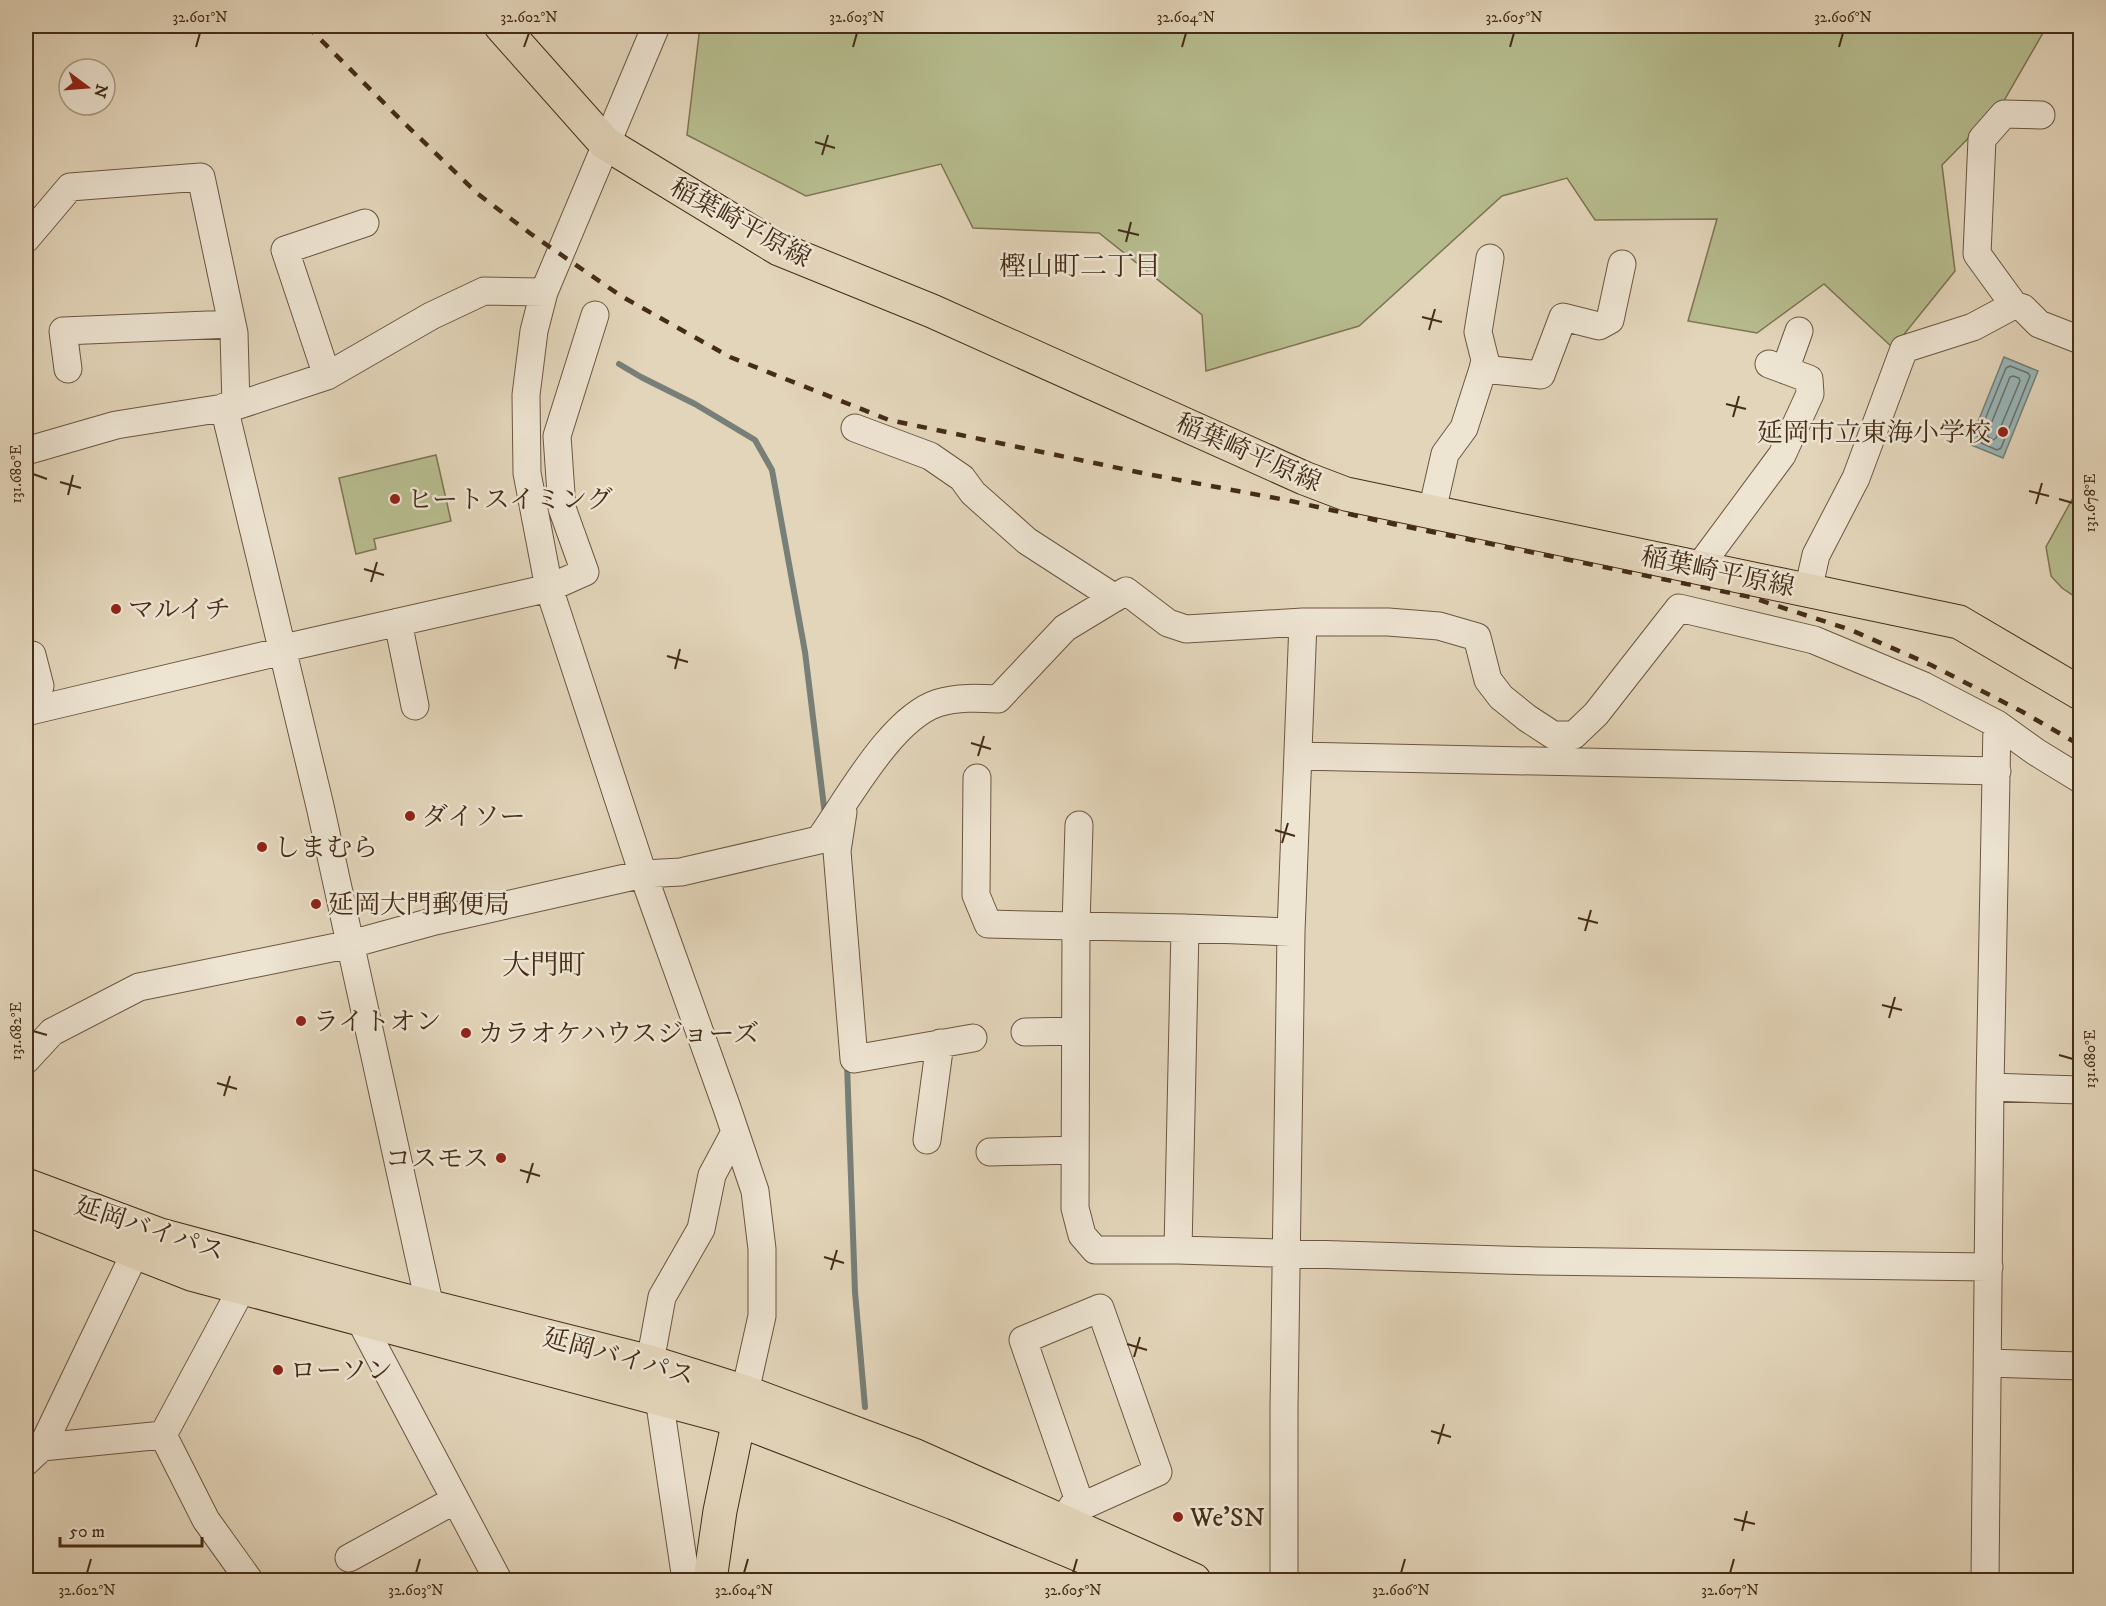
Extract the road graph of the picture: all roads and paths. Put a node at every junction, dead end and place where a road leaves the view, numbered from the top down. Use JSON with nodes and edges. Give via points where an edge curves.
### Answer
{"nodes":[{"id":1,"x":501,"y":26,"type":"edge"},
{"id":2,"x":656,"y":26,"type":"edge"},
{"id":3,"x":2040,"y":115,"type":"dead end"},
{"id":4,"x":605,"y":143,"type":"junction"},
{"id":5,"x":365,"y":223,"type":"dead end"},
{"id":6,"x":26,"y":239,"type":"edge"},
{"id":7,"x":1490,"y":258,"type":"dead end"},
{"id":8,"x":1622,"y":264,"type":"dead end"},
{"id":9,"x":543,"y":292,"type":"junction"},
{"id":10,"x":2014,"y":305,"type":"junction"},
{"id":11,"x":595,"y":315,"type":"dead end"},
{"id":12,"x":232,"y":324,"type":"junction"},
{"id":13,"x":1798,"y":331,"type":"dead end"},
{"id":14,"x":2080,"y":340,"type":"edge"},
{"id":15,"x":68,"y":369,"type":"dead end"},
{"id":16,"x":1483,"y":369,"type":"junction"},
{"id":17,"x":327,"y":376,"type":"junction"},
{"id":18,"x":230,"y":407,"type":"junction"},
{"id":19,"x":855,"y":428,"type":"dead end"},
{"id":20,"x":26,"y":451,"type":"edge"},
{"id":21,"x":1431,"y":511,"type":"junction"},
{"id":22,"x":1699,"y":567,"type":"junction"},
{"id":23,"x":549,"y":588,"type":"junction"},
{"id":24,"x":1808,"y":590,"type":"junction"},
{"id":25,"x":1115,"y":598,"type":"junction"},
{"id":26,"x":399,"y":622,"type":"junction"},
{"id":27,"x":1303,"y":622,"type":"junction"},
{"id":28,"x":283,"y":651,"type":"junction"},
{"id":29,"x":32,"y":655,"type":"dead end"},
{"id":30,"x":26,"y":689,"type":"edge"},
{"id":31,"x":2080,"y":693,"type":"edge"},
{"id":32,"x":415,"y":706,"type":"dead end"},
{"id":33,"x":26,"y":712,"type":"edge"},
{"id":34,"x":1997,"y":724,"type":"junction"},
{"id":35,"x":1298,"y":756,"type":"junction"},
{"id":36,"x":1997,"y":771,"type":"junction"},
{"id":37,"x":977,"y":778,"type":"dead end"},
{"id":38,"x":2080,"y":779,"type":"edge"},
{"id":39,"x":841,"y":809,"type":"junction"},
{"id":40,"x":1079,"y":825,"type":"dead end"},
{"id":41,"x":643,"y":874,"type":"junction"},
{"id":42,"x":1076,"y":926,"type":"junction"},
{"id":43,"x":1185,"y":928,"type":"junction"},
{"id":44,"x":1291,"y":932,"type":"junction"},
{"id":45,"x":351,"y":944,"type":"junction"},
{"id":46,"x":1075,"y":1031,"type":"junction"},
{"id":47,"x":1025,"y":1032,"type":"dead end"},
{"id":48,"x":973,"y":1038,"type":"dead end"},
{"id":49,"x":940,"y":1043,"type":"junction"},
{"id":50,"x":26,"y":1060,"type":"edge"},
{"id":51,"x":1990,"y":1087,"type":"junction"},
{"id":52,"x":2080,"y":1090,"type":"edge"},
{"id":53,"x":735,"y":1132,"type":"junction"},
{"id":54,"x":927,"y":1140,"type":"dead end"},
{"id":55,"x":1075,"y":1150,"type":"junction"},
{"id":56,"x":990,"y":1152,"type":"dead end"},
{"id":57,"x":26,"y":1185,"type":"edge"},
{"id":58,"x":26,"y":1209,"type":"edge"},
{"id":59,"x":1178,"y":1250,"type":"junction"},
{"id":60,"x":135,"y":1253,"type":"junction"},
{"id":61,"x":1286,"y":1253,"type":"junction"},
{"id":62,"x":1989,"y":1267,"type":"junction"},
{"id":63,"x":242,"y":1288,"type":"junction"},
{"id":64,"x":430,"y":1306,"type":"junction"},
{"id":65,"x":360,"y":1320,"type":"junction"},
{"id":66,"x":650,"y":1362,"type":"junction"},
{"id":67,"x":1988,"y":1363,"type":"junction"},
{"id":68,"x":2080,"y":1366,"type":"edge"},
{"id":69,"x":659,"y":1398,"type":"junction"},
{"id":70,"x":742,"y":1406,"type":"junction"},
{"id":71,"x":163,"y":1435,"type":"junction"},
{"id":72,"x":34,"y":1454,"type":"edge"},
{"id":73,"x":455,"y":1500,"type":"junction"},
{"id":74,"x":1070,"y":1510,"type":"junction"},
{"id":75,"x":348,"y":1558,"type":"dead end"},
{"id":76,"x":249,"y":1581,"type":"edge"},
{"id":77,"x":498,"y":1581,"type":"edge"},
{"id":78,"x":686,"y":1581,"type":"edge"},
{"id":79,"x":710,"y":1581,"type":"edge"},
{"id":80,"x":1140,"y":1581,"type":"edge"},
{"id":81,"x":1194,"y":1581,"type":"edge"},
{"id":82,"x":1284,"y":1581,"type":"edge"},
{"id":83,"x":1985,"y":1581,"type":"edge"}],
"edges":[{"from":1,"to":4,"type":"main road","name":"稲葉崎平原線"},
{"from":2,"to":4,"type":"street"},
{"from":3,"to":10,"type":"street","via":[[2004,114],[1982,139],[1977,254]]},
{"from":4,"to":9,"type":"street"},
{"from":4,"to":21,"type":"main road","name":"稲葉崎平原線","via":[[779,249],[932,311],[1304,478],[1346,494]]},
{"from":5,"to":17,"type":"street","via":[[285,250]]},
{"from":6,"to":12,"type":"street","via":[[70,187],[201,177]]},
{"from":7,"to":16,"type":"street","via":[[1478,332],[1485,360]]},
{"from":8,"to":16,"type":"street","via":[[1610,320],[1599,326],[1563,317],[1541,375]]},
{"from":9,"to":17,"type":"street","via":[[484,291],[431,316]]},
{"from":9,"to":23,"type":"street","via":[[526,395],[527,473]]},
{"from":10,"to":14,"type":"street","via":[[2024,308],[2039,324]]},
{"from":10,"to":24,"type":"street","via":[[1973,327],[1904,349],[1856,478],[1816,555]]},
{"from":11,"to":23,"type":"street","via":[[557,436],[562,508],[585,572]]},
{"from":12,"to":15,"type":"street","via":[[63,331]]},
{"from":12,"to":18,"type":"street"},
{"from":13,"to":22,"type":"street","via":[[1777,367],[1809,379],[1810,394],[1782,455]]},
{"from":16,"to":21,"type":"street","via":[[1464,428],[1445,454]]},
{"from":17,"to":18,"type":"street"},
{"from":18,"to":20,"type":"street","via":[[116,425]]},
{"from":18,"to":28,"type":"street"},
{"from":19,"to":25,"type":"street","via":[[930,456],[962,478],[1027,542]]},
{"from":21,"to":22,"type":"main road","name":"稲葉崎平原線"},
{"from":22,"to":24,"type":"main road","name":"稲葉崎平原線"},
{"from":23,"to":26,"type":"street"},
{"from":23,"to":41,"type":"street"},
{"from":24,"to":31,"type":"main road","name":"稲葉崎平原線","via":[[1959,622]]},
{"from":25,"to":27,"type":"street","via":[[1126,591],[1168,623],[1186,629]]},
{"from":25,"to":39,"type":"street","via":[[1065,628],[998,699],[938,703],[918,714],[894,735]]},
{"from":26,"to":28,"type":"street"},
{"from":26,"to":32,"type":"street"},
{"from":27,"to":34,"type":"street","via":[[1439,626],[1478,637],[1488,680],[1501,697],[1553,735],[1574,735],[1596,714],[1679,608],[1814,640],[1924,686]]},
{"from":27,"to":35,"type":"street"},
{"from":28,"to":33,"type":"street"},
{"from":28,"to":45,"type":"street"},
{"from":29,"to":30,"type":"street","via":[[40,686]]},
{"from":34,"to":36,"type":"street"},
{"from":34,"to":38,"type":"street"},
{"from":35,"to":36,"type":"street"},
{"from":35,"to":44,"type":"street"},
{"from":36,"to":51,"type":"street"},
{"from":37,"to":42,"type":"street","via":[[976,894],[988,924]]},
{"from":39,"to":41,"type":"street","via":[[819,840],[681,872]]},
{"from":39,"to":49,"type":"street","via":[[837,851],[854,1059]]},
{"from":40,"to":42,"type":"street"},
{"from":41,"to":45,"type":"street"},
{"from":41,"to":53,"type":"street"},
{"from":42,"to":43,"type":"street"},
{"from":42,"to":46,"type":"street"},
{"from":43,"to":44,"type":"street"},
{"from":43,"to":59,"type":"street"},
{"from":44,"to":61,"type":"street"},
{"from":45,"to":50,"type":"street","via":[[139,987],[52,1032]]},
{"from":45,"to":64,"type":"street"},
{"from":46,"to":47,"type":"street"},
{"from":46,"to":55,"type":"street"},
{"from":48,"to":49,"type":"street"},
{"from":49,"to":54,"type":"street"},
{"from":51,"to":52,"type":"street"},
{"from":51,"to":62,"type":"street"},
{"from":53,"to":66,"type":"street","via":[[712,1175],[701,1229],[662,1297]]},
{"from":53,"to":70,"type":"street","via":[[755,1191],[762,1249],[762,1316]]},
{"from":55,"to":56,"type":"street"},
{"from":55,"to":59,"type":"street","via":[[1075,1208],[1082,1235],[1095,1251]]},
{"from":57,"to":64,"type":"main road","name":"延岡バイパス","via":[[160,1235]]},
{"from":58,"to":60,"type":"main road","name":"延岡バイパス"},
{"from":59,"to":61,"type":"street"},
{"from":60,"to":63,"type":"main road","name":"延岡バイパス"},
{"from":60,"to":72,"type":"street"},
{"from":61,"to":62,"type":"street","via":[[1537,1261]]},
{"from":61,"to":82,"type":"street"},
{"from":62,"to":67,"type":"street"},
{"from":63,"to":65,"type":"main road","name":"延岡バイパス"},
{"from":63,"to":71,"type":"street"},
{"from":64,"to":66,"type":"main road","name":"延岡バイパス"},
{"from":65,"to":69,"type":"main road","name":"延岡バイパス"},
{"from":65,"to":73,"type":"street"},
{"from":66,"to":69,"type":"street"},
{"from":66,"to":70,"type":"main road","name":"延岡バイパス"},
{"from":67,"to":68,"type":"street"},
{"from":67,"to":83,"type":"street"},
{"from":69,"to":70,"type":"main road","name":"延岡バイパス"},
{"from":69,"to":78,"type":"street"},
{"from":70,"to":74,"type":"main road","name":"延岡バイパス","via":[[916,1456]]},
{"from":70,"to":79,"type":"main road"},
{"from":70,"to":80,"type":"main road","name":"延岡バイパス","via":[[954,1503]]},
{"from":71,"to":72,"type":"street"},
{"from":71,"to":76,"type":"street","via":[[206,1520]]},
{"from":73,"to":75,"type":"street"},
{"from":73,"to":77,"type":"street"},
{"from":74,"to":74,"type":"street","via":[[1158,1472],[1100,1308],[1023,1340]]},
{"from":74,"to":81,"type":"main road","name":"延岡バイパス"}]}
